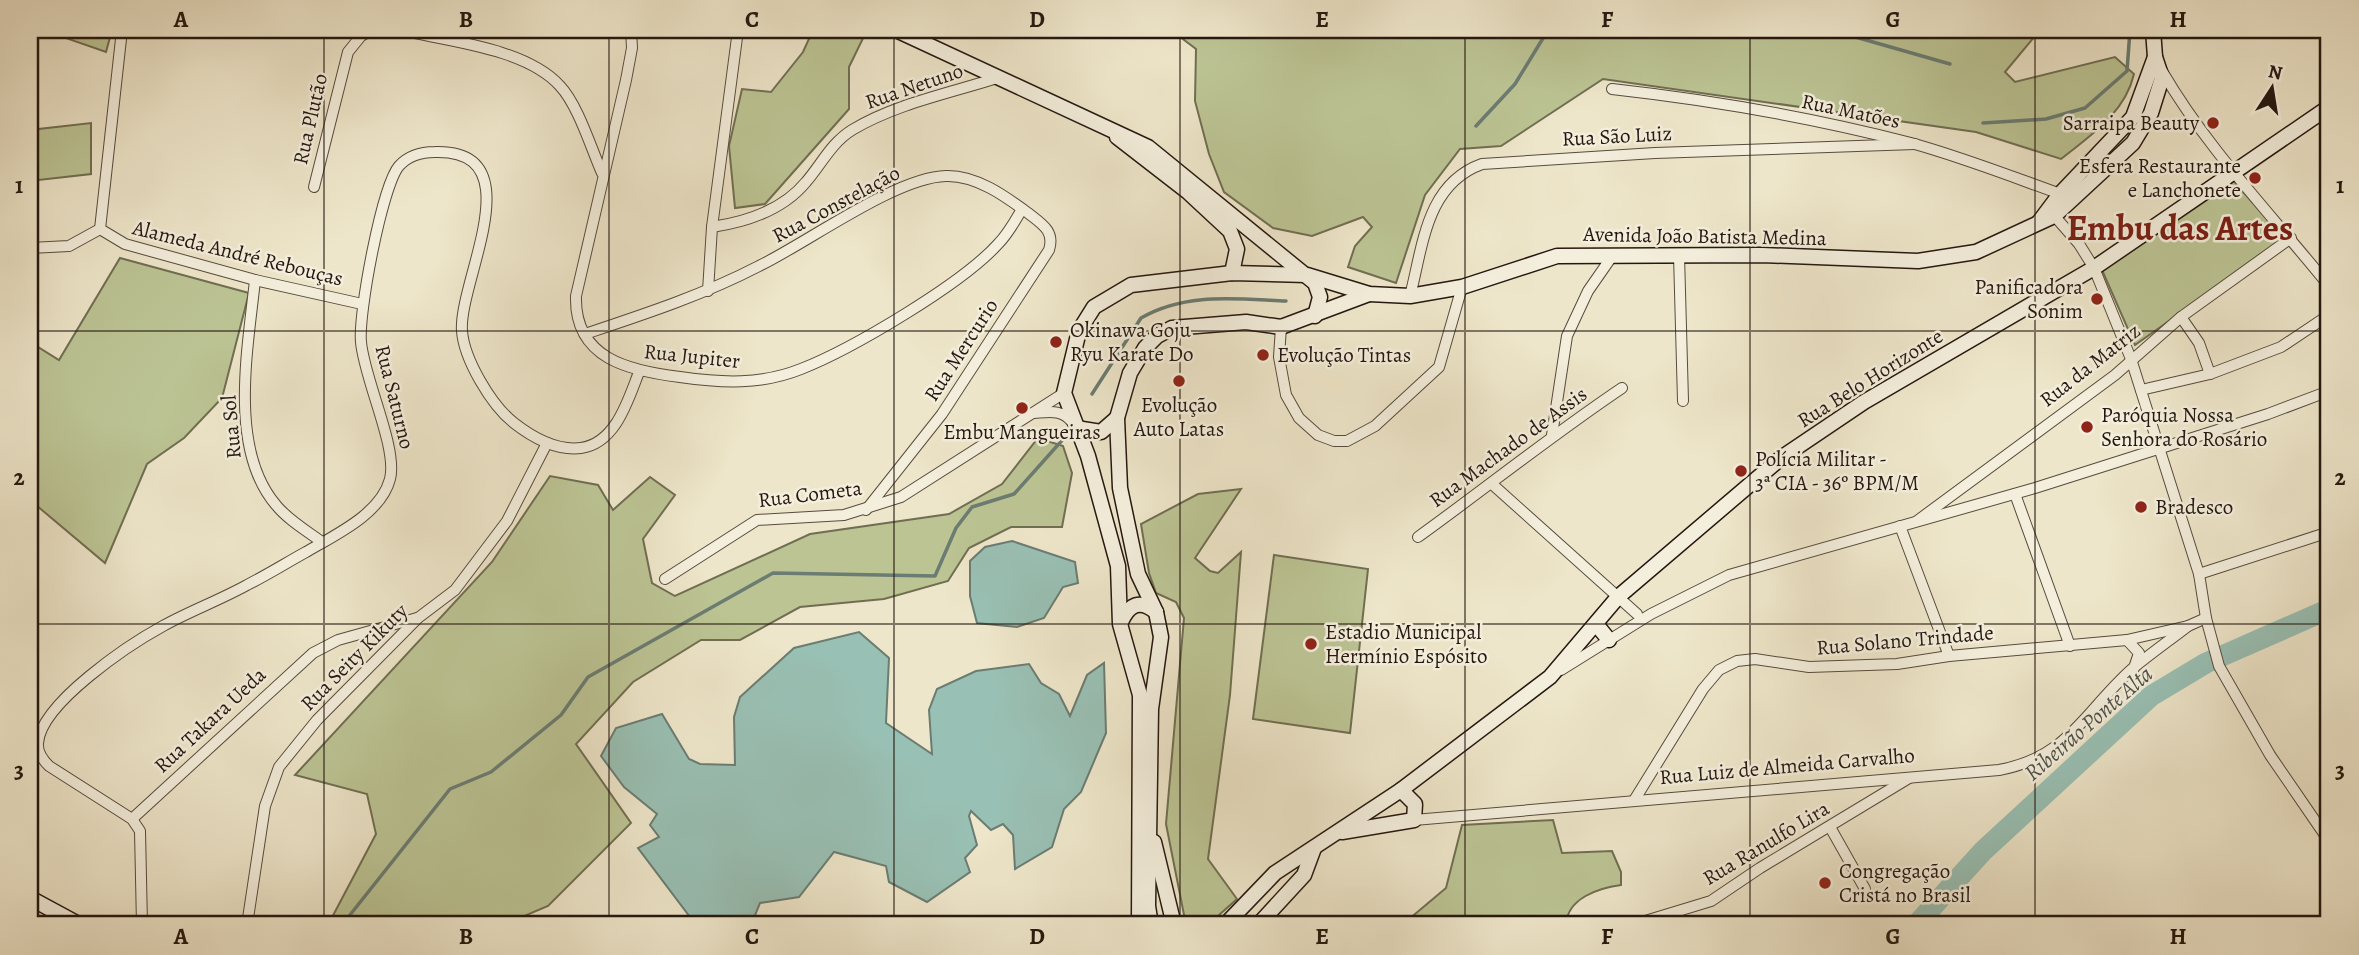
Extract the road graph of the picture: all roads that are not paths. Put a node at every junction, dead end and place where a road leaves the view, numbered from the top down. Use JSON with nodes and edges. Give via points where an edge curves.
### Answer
{"nodes":[{"id":1,"x":122,"y":30,"type":"edge"},
{"id":2,"x":371,"y":30,"type":"edge"},
{"id":3,"x":400,"y":30,"type":"edge"},
{"id":4,"x":631,"y":30,"type":"edge"},
{"id":5,"x":738,"y":30,"type":"edge"},
{"id":6,"x":896,"y":30,"type":"edge"},
{"id":7,"x":2153,"y":30,"type":"edge"},
{"id":8,"x":914,"y":35,"type":"edge"},
{"id":9,"x":2158,"y":63,"type":"junction"},
{"id":10,"x":997,"y":78,"type":"junction"},
{"id":11,"x":1612,"y":89,"type":"dead end"},
{"id":12,"x":2329,"y":107,"type":"edge"},
{"id":13,"x":1105,"y":127,"type":"junction"},
{"id":14,"x":1915,"y":144,"type":"junction"},
{"id":15,"x":602,"y":173,"type":"junction"},
{"id":16,"x":2234,"y":173,"type":"junction"},
{"id":17,"x":314,"y":187,"type":"dead end"},
{"id":18,"x":1022,"y":209,"type":"junction"},
{"id":19,"x":2053,"y":214,"type":"junction"},
{"id":20,"x":712,"y":227,"type":"junction"},
{"id":21,"x":100,"y":229,"type":"junction"},
{"id":22,"x":2291,"y":238,"type":"junction"},
{"id":23,"x":30,"y":248,"type":"edge"},
{"id":24,"x":1613,"y":255,"type":"junction"},
{"id":25,"x":1679,"y":255,"type":"junction"},
{"id":26,"x":2094,"y":268,"type":"junction"},
{"id":27,"x":1232,"y":273,"type":"junction"},
{"id":28,"x":1307,"y":275,"type":"junction"},
{"id":29,"x":255,"y":280,"type":"junction"},
{"id":30,"x":2329,"y":286,"type":"edge"},
{"id":31,"x":1462,"y":287,"type":"junction"},
{"id":32,"x":708,"y":291,"type":"junction"},
{"id":33,"x":1369,"y":293,"type":"junction"},
{"id":34,"x":1410,"y":296,"type":"junction"},
{"id":35,"x":362,"y":304,"type":"junction"},
{"id":36,"x":2329,"y":315,"type":"edge"},
{"id":37,"x":1315,"y":316,"type":"junction"},
{"id":38,"x":2181,"y":317,"type":"junction"},
{"id":39,"x":1281,"y":327,"type":"junction"},
{"id":40,"x":585,"y":334,"type":"junction"},
{"id":41,"x":2131,"y":359,"type":"junction"},
{"id":42,"x":639,"y":372,"type":"junction"},
{"id":43,"x":2210,"y":374,"type":"junction"},
{"id":44,"x":1622,"y":388,"type":"dead end"},
{"id":45,"x":2141,"y":390,"type":"junction"},
{"id":46,"x":2329,"y":391,"type":"edge"},
{"id":47,"x":1064,"y":393,"type":"junction"},
{"id":48,"x":1683,"y":401,"type":"dead end"},
{"id":49,"x":1034,"y":413,"type":"junction"},
{"id":50,"x":1117,"y":418,"type":"junction"},
{"id":51,"x":1076,"y":428,"type":"junction"},
{"id":52,"x":1552,"y":435,"type":"junction"},
{"id":53,"x":547,"y":443,"type":"junction"},
{"id":54,"x":2161,"y":446,"type":"junction"},
{"id":55,"x":1492,"y":484,"type":"junction"},
{"id":56,"x":2015,"y":495,"type":"junction"},
{"id":57,"x":866,"y":510,"type":"junction"},
{"id":58,"x":1914,"y":524,"type":"junction"},
{"id":59,"x":1900,"y":526,"type":"junction"},
{"id":60,"x":2329,"y":532,"type":"edge"},
{"id":61,"x":1418,"y":537,"type":"dead end"},
{"id":62,"x":322,"y":542,"type":"junction"},
{"id":63,"x":2199,"y":574,"type":"junction"},
{"id":64,"x":665,"y":579,"type":"dead end"},
{"id":65,"x":1618,"y":597,"type":"junction"},
{"id":66,"x":1156,"y":612,"type":"junction"},
{"id":67,"x":1637,"y":614,"type":"junction"},
{"id":68,"x":1651,"y":614,"type":"junction"},
{"id":69,"x":418,"y":618,"type":"junction"},
{"id":70,"x":2206,"y":618,"type":"junction"},
{"id":71,"x":1120,"y":624,"type":"junction"},
{"id":72,"x":1596,"y":624,"type":"junction"},
{"id":73,"x":2188,"y":626,"type":"junction"},
{"id":74,"x":1632,"y":627,"type":"junction"},
{"id":75,"x":1609,"y":640,"type":"junction"},
{"id":76,"x":2127,"y":640,"type":"junction"},
{"id":77,"x":2070,"y":646,"type":"junction"},
{"id":78,"x":1950,"y":656,"type":"junction"},
{"id":79,"x":2134,"y":668,"type":"junction"},
{"id":80,"x":1550,"y":677,"type":"junction"},
{"id":81,"x":1913,"y":776,"type":"junction"},
{"id":82,"x":1401,"y":790,"type":"junction"},
{"id":83,"x":1635,"y":799,"type":"junction"},
{"id":84,"x":1384,"y":802,"type":"junction"},
{"id":85,"x":132,"y":819,"type":"junction"},
{"id":86,"x":1414,"y":820,"type":"junction"},
{"id":87,"x":1150,"y":824,"type":"junction"},
{"id":88,"x":1387,"y":826,"type":"junction"},
{"id":89,"x":1830,"y":827,"type":"junction"},
{"id":90,"x":1338,"y":833,"type":"junction"},
{"id":91,"x":2329,"y":841,"type":"edge"},
{"id":92,"x":1314,"y":848,"type":"junction"},
{"id":93,"x":1275,"y":873,"type":"junction"},
{"id":94,"x":1304,"y":875,"type":"junction"},
{"id":95,"x":1865,"y":889,"type":"dead end"},
{"id":96,"x":30,"y":898,"type":"edge"},
{"id":97,"x":80,"y":925,"type":"edge"},
{"id":98,"x":142,"y":925,"type":"edge"},
{"id":99,"x":247,"y":925,"type":"edge"},
{"id":100,"x":1139,"y":925,"type":"edge"},
{"id":101,"x":1151,"y":925,"type":"edge"},
{"id":102,"x":1174,"y":925,"type":"edge"},
{"id":103,"x":1225,"y":925,"type":"edge"},
{"id":104,"x":1258,"y":925,"type":"edge"},
{"id":105,"x":1632,"y":925,"type":"edge"}],
"edges":[{"from":1,"to":21,"type":"street"},
{"from":2,"to":17,"type":"street","name":"Rua Plutão","via":[[348,52]]},
{"from":3,"to":15,"type":"street","via":[[513,57],[545,73],[566,93]]},
{"from":4,"to":15,"type":"street","name":"Rua Jupiter","via":[[626,80]]},
{"from":5,"to":20,"type":"street"},
{"from":6,"to":8,"type":"main road","name":"Avenida João Batista Medina"},
{"from":7,"to":9,"type":"main road"},
{"from":8,"to":10,"type":"main road","name":"Avenida João Batista Medina"},
{"from":9,"to":16,"type":"street","via":[[2188,115]]},
{"from":9,"to":19,"type":"main road","via":[[2133,117]]},
{"from":9,"to":19,"type":"main road","via":[[2159,91],[2144,128],[2075,199]]},
{"from":10,"to":13,"type":"main road","name":"Avenida João Batista Medina"},
{"from":10,"to":20,"type":"street","name":"Rua Netuno","via":[[877,116],[841,138],[804,185],[790,195],[745,222]]},
{"from":11,"to":14,"type":"street","name":"Rua Matões","via":[[1828,124]]},
{"from":12,"to":16,"type":"main road","name":"Rua Belo Horizonte"},
{"from":13,"to":27,"type":"main road","name":"Avenida João Batista Medina","via":[[1230,231],[1237,249]]},
{"from":13,"to":28,"type":"main road","name":"Avenida João Batista Medina","via":[[1166,159]]},
{"from":14,"to":19,"type":"street","name":"Rua Matões"},
{"from":14,"to":34,"type":"street","name":"Rua São Luiz","via":[[1482,164],[1447,185],[1435,203]]},
{"from":15,"to":40,"type":"street","name":"Rua Jupiter","via":[[576,296],[576,313]]},
{"from":16,"to":22,"type":"street"},
{"from":16,"to":26,"type":"main road","name":"Rua Belo Horizonte"},
{"from":18,"to":32,"type":"street","name":"Rua Constelação","via":[[965,178],[921,181],[892,192]]},
{"from":18,"to":42,"type":"street","name":"Rua Jupiter","via":[[997,245],[940,290],[845,348],[800,369],[735,383]]},
{"from":18,"to":57,"type":"street","name":"Rua Mercurio","via":[[1051,234],[1049,250],[942,414]]},
{"from":19,"to":25,"type":"main road","name":"Avenida João Batista Medina","via":[[1976,252],[1936,261]]},
{"from":19,"to":26,"type":"street"},
{"from":20,"to":32,"type":"street"},
{"from":21,"to":23,"type":"street","via":[[69,246]]},
{"from":21,"to":29,"type":"street","name":"Alameda André Rebouças","via":[[125,244]]},
{"from":22,"to":30,"type":"street"},
{"from":22,"to":38,"type":"street","name":"Rua da Matriz"},
{"from":24,"to":25,"type":"main road","name":"Avenida João Batista Medina"},
{"from":24,"to":31,"type":"main road","name":"Avenida João Batista Medina","via":[[1557,256]]},
{"from":24,"to":52,"type":"street","via":[[1588,291],[1567,336]]},
{"from":25,"to":48,"type":"street"},
{"from":26,"to":41,"type":"street"},
{"from":26,"to":65,"type":"main road","name":"Rua Belo Horizonte","via":[[1864,402],[1781,458]]},
{"from":27,"to":28,"type":"main road","name":"Avenida João Batista Medina"},
{"from":27,"to":47,"type":"main road","via":[[1131,285],[1105,298],[1079,331]]},
{"from":28,"to":33,"type":"main road","name":"Avenida João Batista Medina"},
{"from":28,"to":37,"type":"main road","via":[[1320,290]]},
{"from":29,"to":35,"type":"street","name":"Alameda André Rebouças"},
{"from":29,"to":62,"type":"street","name":"Rua Sol","via":[[246,387],[248,449],[277,508]]},
{"from":31,"to":34,"type":"main road","name":"Avenida João Batista Medina"},
{"from":31,"to":39,"type":"street","via":[[1439,367],[1375,426],[1347,441],[1318,435],[1299,418],[1282,379]]},
{"from":32,"to":40,"type":"street","name":"Rua Constelação"},
{"from":33,"to":34,"type":"main road","name":"Avenida João Batista Medina"},
{"from":33,"to":37,"type":"main road","name":"Avenida João Batista Medina"},
{"from":35,"to":53,"type":"street","name":"Rua Saturno","via":[[397,169],[412,156],[431,152],[472,163],[483,175],[488,194],[461,333],[476,372],[499,410]]},
{"from":35,"to":62,"type":"street","name":"Rua Saturno","via":[[360,334],[366,377],[388,448],[391,474],[371,507]]},
{"from":36,"to":43,"type":"street","via":[[2281,347]]},
{"from":37,"to":39,"type":"main road"},
{"from":38,"to":41,"type":"street","name":"Rua da Matriz"},
{"from":38,"to":43,"type":"street","via":[[2199,343]]},
{"from":39,"to":50,"type":"main road","via":[[1246,322],[1199,324],[1172,328],[1157,336],[1130,373]]},
{"from":40,"to":42,"type":"street","name":"Rua Jupiter","via":[[610,360]]},
{"from":41,"to":45,"type":"street"},
{"from":41,"to":58,"type":"street","name":"Rua da Matriz"},
{"from":42,"to":53,"type":"street","name":"Rua Saturno","via":[[628,401],[607,435],[595,445],[579,449]]},
{"from":43,"to":45,"type":"street"},
{"from":44,"to":52,"type":"street","name":"Rua Machado de Assis"},
{"from":45,"to":54,"type":"street"},
{"from":46,"to":54,"type":"street"},
{"from":47,"to":49,"type":"street","name":"Rua Cometa"},
{"from":47,"to":51,"type":"main road"},
{"from":49,"to":51,"type":"street","via":[[1066,415]]},
{"from":49,"to":57,"type":"street","name":"Rua Cometa","via":[[927,483]]},
{"from":50,"to":51,"type":"main road","via":[[1101,432]]},
{"from":50,"to":66,"type":"main road","via":[[1120,488],[1138,574]]},
{"from":51,"to":71,"type":"main road","via":[[1118,566]]},
{"from":52,"to":55,"type":"street","name":"Rua Machado de Assis"},
{"from":53,"to":69,"type":"street","name":"Rua Seity Kikuty","via":[[508,521],[455,590]]},
{"from":54,"to":56,"type":"street"},
{"from":54,"to":63,"type":"street"},
{"from":55,"to":61,"type":"street","name":"Rua Machado de Assis"},
{"from":55,"to":65,"type":"street"},
{"from":56,"to":58,"type":"street"},
{"from":56,"to":77,"type":"street"},
{"from":57,"to":64,"type":"street","name":"Rua Cometa","via":[[757,520]]},
{"from":58,"to":59,"type":"street"},
{"from":59,"to":68,"type":"street","via":[[1729,575]]},
{"from":59,"to":78,"type":"street"},
{"from":60,"to":63,"type":"street"},
{"from":62,"to":85,"type":"street","name":"Rua Saturno","via":[[246,586],[163,625],[123,651],[48,718],[37,744],[44,761]]},
{"from":63,"to":70,"type":"street"},
{"from":65,"to":67,"type":"street"},
{"from":65,"to":72,"type":"main road","name":"Rua Belo Horizonte"},
{"from":66,"to":71,"type":"main road","via":[[1136,604],[1127,609]]},
{"from":66,"to":87,"type":"main road","via":[[1161,644],[1152,700]]},
{"from":67,"to":68,"type":"street"},
{"from":67,"to":74,"type":"street"},
{"from":68,"to":74,"type":"street"},
{"from":69,"to":85,"type":"street","name":"Rua Takara Ueda","via":[[338,640],[313,653]]},
{"from":69,"to":99,"type":"street","name":"Rua Seity Kikuty","via":[[317,720],[279,767],[265,806]]},
{"from":70,"to":73,"type":"street","name":"Rua Solano Trindade"},
{"from":70,"to":91,"type":"street","via":[[2219,666],[2270,755]]},
{"from":71,"to":100,"type":"main road","via":[[1140,695]]},
{"from":72,"to":75,"type":"main road"},
{"from":72,"to":80,"type":"main road","name":"Rua Belo Horizonte"},
{"from":73,"to":76,"type":"street","name":"Rua Solano Trindade"},
{"from":73,"to":79,"type":"street","name":"Rua Luiz de Almeida Carvalho"},
{"from":74,"to":75,"type":"street"},
{"from":75,"to":80,"type":"street"},
{"from":76,"to":77,"type":"street","name":"Rua Solano Trindade"},
{"from":76,"to":79,"type":"street","via":[[2138,653]]},
{"from":77,"to":78,"type":"street","name":"Rua Solano Trindade"},
{"from":78,"to":83,"type":"street","name":"Rua Solano Trindade","via":[[1852,667],[1737,661],[1719,670],[1703,689]]},
{"from":79,"to":81,"type":"street","name":"Rua Luiz de Almeida Carvalho","via":[[2073,733],[2028,765]]},
{"from":80,"to":82,"type":"main road","name":"Rua Belo Horizonte"},
{"from":81,"to":83,"type":"street","name":"Rua Luiz de Almeida Carvalho"},
{"from":81,"to":89,"type":"street","name":"Rua Ranulfo Lira"},
{"from":82,"to":84,"type":"main road"},
{"from":82,"to":86,"type":"main road","via":[[1415,804]]},
{"from":83,"to":86,"type":"street","name":"Rua Luiz de Almeida Carvalho"},
{"from":84,"to":88,"type":"main road"},
{"from":84,"to":90,"type":"main road"},
{"from":85,"to":98,"type":"street","via":[[142,836]]},
{"from":86,"to":88,"type":"main road","name":"Rua Luiz de Almeida Carvalho"},
{"from":87,"to":101,"type":"main road"},
{"from":87,"to":102,"type":"main road"},
{"from":88,"to":90,"type":"main road","name":"Rua Luiz de Almeida Carvalho"},
{"from":89,"to":95,"type":"street"},
{"from":89,"to":105,"type":"street","name":"Rua Ranulfo Lira","via":[[1711,901]]},
{"from":90,"to":92,"type":"main road"},
{"from":92,"to":93,"type":"main road"},
{"from":92,"to":94,"type":"main road"},
{"from":93,"to":94,"type":"main road"},
{"from":93,"to":103,"type":"main road"},
{"from":94,"to":104,"type":"main road"},
{"from":96,"to":97,"type":"main road"}]}
